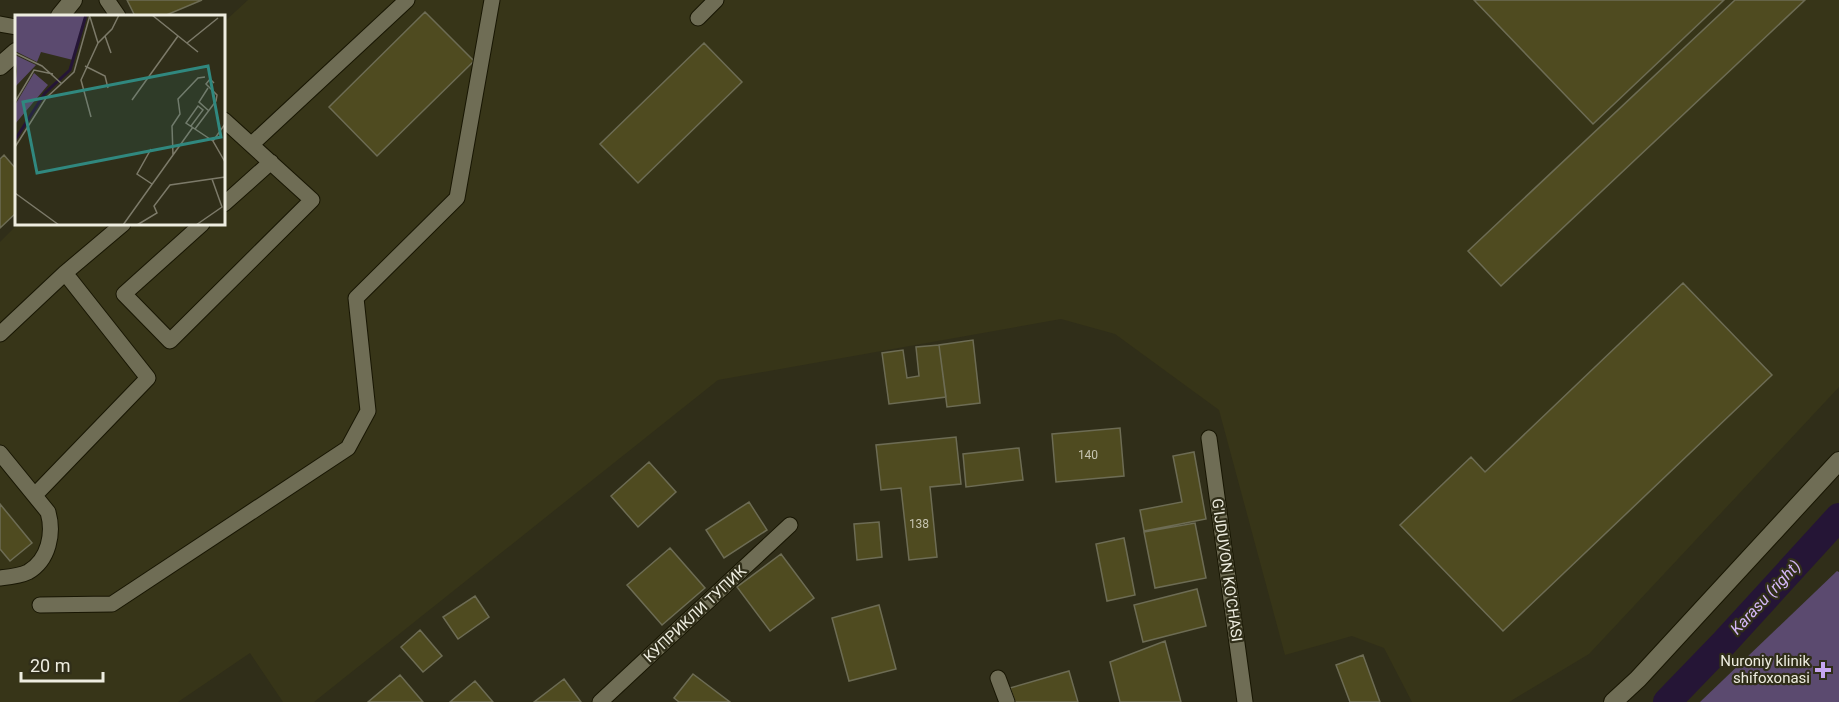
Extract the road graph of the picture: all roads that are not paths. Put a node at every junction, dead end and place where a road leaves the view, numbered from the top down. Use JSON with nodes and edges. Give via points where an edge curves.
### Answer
{"nodes":[{"id":1,"x":73,"y":0,"type":"edge"},
{"id":2,"x":107,"y":0,"type":"edge"},
{"id":3,"x":407,"y":0,"type":"edge"},
{"id":4,"x":492,"y":0,"type":"edge"},
{"id":5,"x":716,"y":0,"type":"edge"},
{"id":6,"x":61,"y":15,"type":"edge"},
{"id":7,"x":117,"y":15,"type":"edge"},
{"id":8,"x":698,"y":18,"type":"dead end"},
{"id":9,"x":0,"y":24,"type":"edge"},
{"id":10,"x":15,"y":27,"type":"edge"},
{"id":11,"x":15,"y":53,"type":"edge"},
{"id":12,"x":0,"y":66,"type":"edge"},
{"id":13,"x":227,"y":128,"type":"edge"},
{"id":14,"x":252,"y":144,"type":"junction"},
{"id":15,"x":271,"y":162,"type":"junction"},
{"id":16,"x":225,"y":203,"type":"edge"},
{"id":17,"x":122,"y":225,"type":"edge"},
{"id":18,"x":201,"y":225,"type":"edge"},
{"id":19,"x":65,"y":273,"type":"junction"},
{"id":20,"x":0,"y":334,"type":"edge"},
{"id":21,"x":1209,"y":438,"type":"dead end"},
{"id":22,"x":0,"y":453,"type":"edge"},
{"id":23,"x":1839,"y":461,"type":"edge"},
{"id":24,"x":35,"y":495,"type":"junction"},
{"id":25,"x":790,"y":525,"type":"dead end"},
{"id":26,"x":0,"y":578,"type":"edge"},
{"id":27,"x":40,"y":605,"type":"dead end"},
{"id":28,"x":998,"y":678,"type":"dead end"},
{"id":29,"x":600,"y":702,"type":"edge"},
{"id":30,"x":1007,"y":702,"type":"edge"},
{"id":31,"x":1245,"y":702,"type":"edge"},
{"id":32,"x":1613,"y":702,"type":"edge"}],
"edges":[{"from":1,"to":6,"type":"street"},
{"from":2,"to":7,"type":"lane"},
{"from":3,"to":14,"type":"lane"},
{"from":4,"to":27,"type":"lane","via":[[457,198],[356,298],[368,411],[348,448],[112,604]]},
{"from":5,"to":8,"type":"lane"},
{"from":9,"to":10,"type":"lane"},
{"from":11,"to":12,"type":"street"},
{"from":13,"to":14,"type":"lane"},
{"from":14,"to":15,"type":"lane"},
{"from":15,"to":16,"type":"lane"},
{"from":15,"to":18,"type":"lane","via":[[312,200],[170,341],[124,294]]},
{"from":17,"to":19,"type":"lane"},
{"from":19,"to":20,"type":"lane"},
{"from":19,"to":24,"type":"lane","via":[[148,378]]},
{"from":21,"to":31,"type":"lane","name":"G'IJDUVON KO'CHASI"},
{"from":22,"to":24,"type":"lane"},
{"from":23,"to":32,"type":"street"},
{"from":24,"to":26,"type":"lane","via":[[51,523],[44,555],[28,572]]},
{"from":25,"to":29,"type":"lane","name":"КУПРИКЛИ ТУПИК"},
{"from":28,"to":30,"type":"lane"}]}
